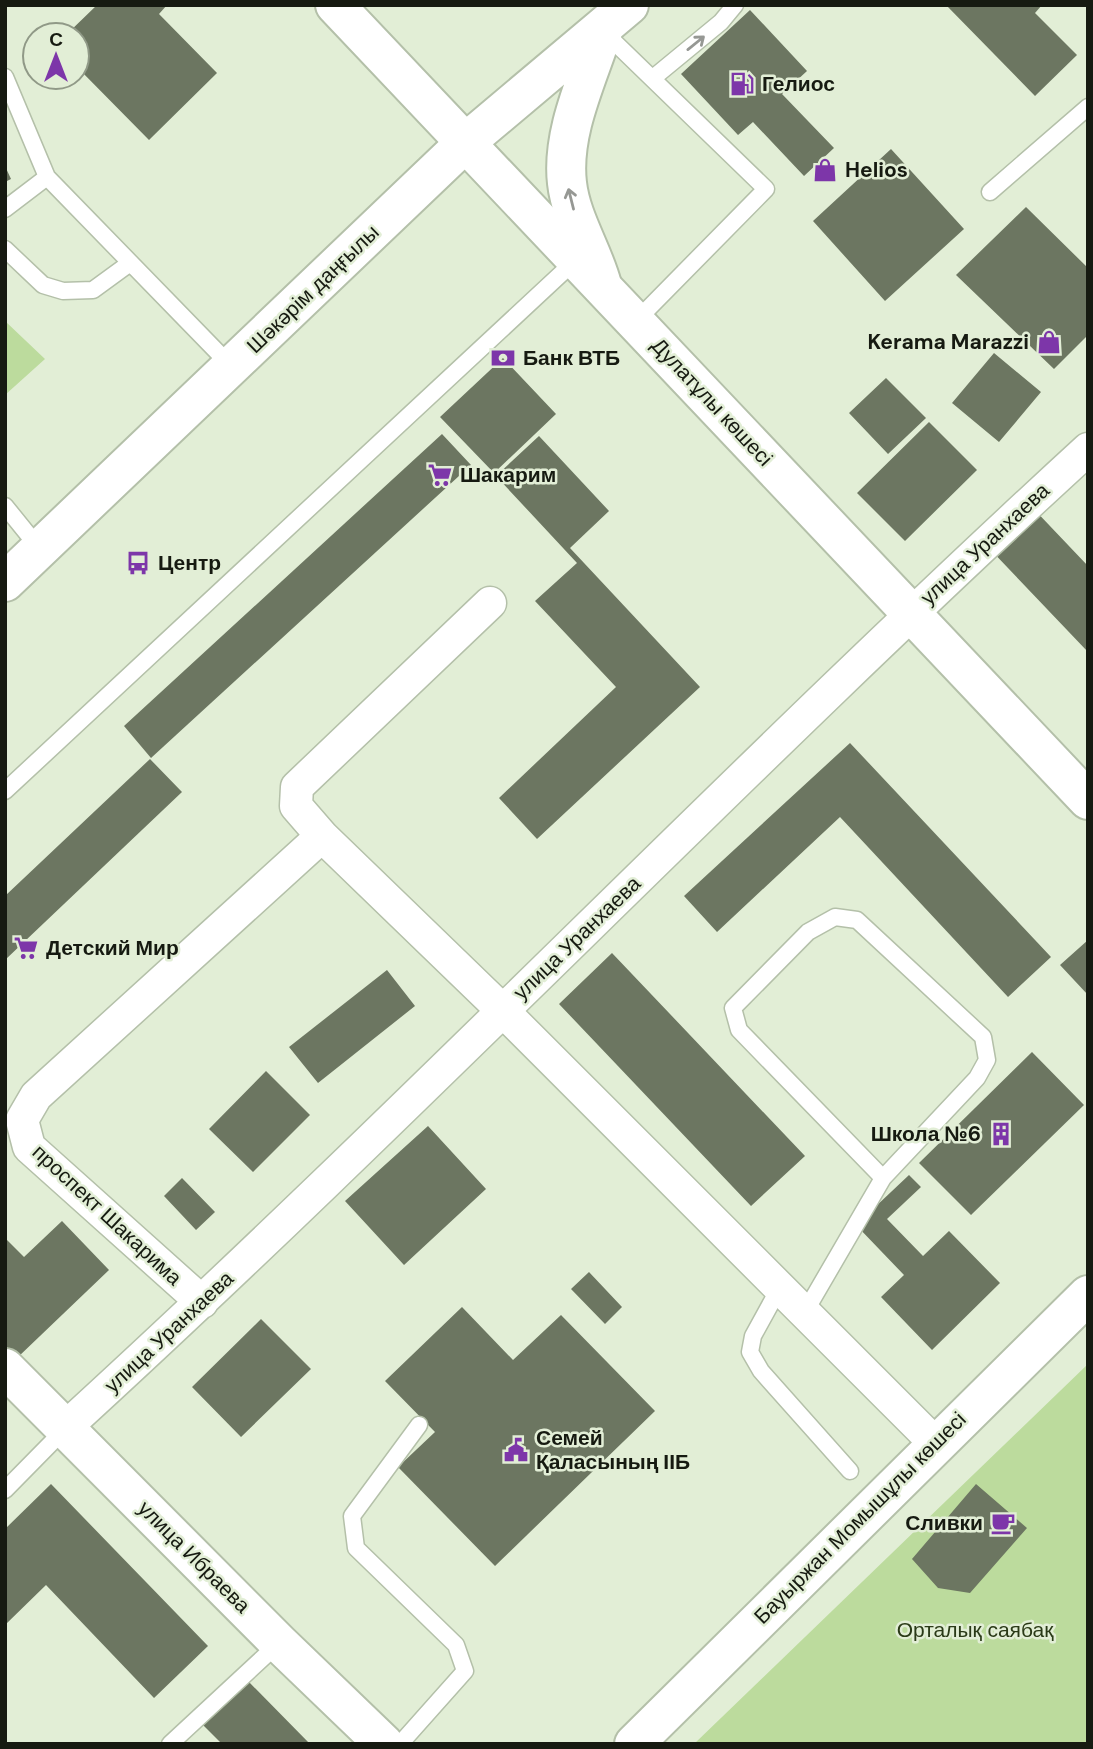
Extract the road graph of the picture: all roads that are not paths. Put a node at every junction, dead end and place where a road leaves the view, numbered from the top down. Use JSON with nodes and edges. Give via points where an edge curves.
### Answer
{"nodes":[{"id":1,"x":335,"y":5,"type":"edge"},
{"id":2,"x":735,"y":5,"type":"edge"},
{"id":3,"x":616,"y":18,"type":"edge"},
{"id":4,"x":5,"y":76,"type":"edge"},
{"id":5,"x":653,"y":78,"type":"junction"},
{"id":6,"x":1088,"y":107,"type":"edge"},
{"id":7,"x":465,"y":143,"type":"junction"},
{"id":8,"x":47,"y":177,"type":"junction"},
{"id":9,"x":990,"y":192,"type":"dead end"},
{"id":10,"x":5,"y":209,"type":"edge"},
{"id":11,"x":5,"y":249,"type":"edge"},
{"id":12,"x":130,"y":263,"type":"junction"},
{"id":13,"x":589,"y":272,"type":"junction"},
{"id":14,"x":636,"y":321,"type":"junction"},
{"id":15,"x":231,"y":366,"type":"junction"},
{"id":16,"x":1088,"y":449,"type":"edge"},
{"id":17,"x":5,"y":506,"type":"edge"},
{"id":18,"x":39,"y":548,"type":"junction"},
{"id":19,"x":5,"y":582,"type":"edge"},
{"id":20,"x":490,"y":603,"type":"dead end"},
{"id":21,"x":911,"y":612,"type":"junction"},
{"id":22,"x":5,"y":791,"type":"edge"},
{"id":23,"x":1088,"y":800,"type":"edge"},
{"id":24,"x":322,"y":836,"type":"junction"},
{"id":25,"x":503,"y":1011,"type":"junction"},
{"id":26,"x":883,"y":1178,"type":"junction"},
{"id":27,"x":779,"y":1287,"type":"junction"},
{"id":28,"x":1088,"y":1294,"type":"edge"},
{"id":29,"x":202,"y":1302,"type":"junction"},
{"id":30,"x":805,"y":1312,"type":"junction"},
{"id":31,"x":5,"y":1368,"type":"edge"},
{"id":32,"x":419,"y":1425,"type":"dead end"},
{"id":33,"x":66,"y":1427,"type":"junction"},
{"id":34,"x":935,"y":1443,"type":"junction"},
{"id":35,"x":850,"y":1471,"type":"dead end"},
{"id":36,"x":5,"y":1490,"type":"edge"},
{"id":37,"x":279,"y":1643,"type":"junction"},
{"id":38,"x":170,"y":1744,"type":"edge"},
{"id":39,"x":384,"y":1744,"type":"edge"},
{"id":40,"x":400,"y":1744,"type":"edge"},
{"id":41,"x":634,"y":1744,"type":"edge"}],
"edges":[{"from":1,"to":7,"type":"street","name":"Дулатұлы көшесі"},
{"from":5,"to":2,"type":"lane","one_way":true},
{"from":3,"to":5,"type":"lane"},
{"from":3,"to":7,"type":"street","name":"Шәкәрім даңғылы"},
{"from":13,"to":3,"type":"street","one_way":true,"via":[[567,182],[569,134]]},
{"from":4,"to":8,"type":"lane"},
{"from":5,"to":14,"type":"lane","via":[[766,189]]},
{"from":6,"to":9,"type":"lane"},
{"from":7,"to":13,"type":"street","name":"Дулатұлы көшесі"},
{"from":7,"to":15,"type":"street","name":"Шәкәрім даңғылы"},
{"from":8,"to":10,"type":"lane"},
{"from":8,"to":12,"type":"lane"},
{"from":11,"to":12,"type":"lane","via":[[43,285],[63,291],[93,290]]},
{"from":12,"to":15,"type":"lane"},
{"from":13,"to":14,"type":"street","name":"Дулатұлы көшесі"},
{"from":13,"to":22,"type":"lane"},
{"from":14,"to":21,"type":"street","name":"Дулатұлы көшесі"},
{"from":15,"to":18,"type":"street","name":"Шәкәрім даңғылы"},
{"from":16,"to":21,"type":"street","name":"улица Уранхаева"},
{"from":17,"to":18,"type":"lane"},
{"from":18,"to":19,"type":"street","name":"Шәкәрім даңғылы"},
{"from":20,"to":24,"type":"street","via":[[297,787],[296,806]]},
{"from":21,"to":23,"type":"street","name":"Дулатұлы көшесі"},
{"from":21,"to":25,"type":"street","name":"улица Уранхаева"},
{"from":24,"to":25,"type":"street"},
{"from":24,"to":29,"type":"street","name":"проспект Шакарима","via":[[36,1096],[22,1121],[29,1147]]},
{"from":25,"to":27,"type":"street"},
{"from":25,"to":29,"type":"street","name":"улица Уранхаева"},
{"from":26,"to":26,"type":"lane","via":[[977,1078],[987,1060],[983,1037],[857,920],[835,917],[808,932],[733,1008],[739,1030]]},
{"from":26,"to":30,"type":"lane"},
{"from":27,"to":30,"type":"street"},
{"from":27,"to":35,"type":"lane","via":[[753,1336],[750,1352],[761,1371]]},
{"from":28,"to":34,"type":"street","name":"Бауыржан Момышұлы көшесі"},
{"from":29,"to":33,"type":"street","name":"улица Уранхаева"},
{"from":30,"to":34,"type":"street"},
{"from":31,"to":33,"type":"street","name":"улица Ибраева"},
{"from":32,"to":40,"type":"lane","via":[[352,1516],[356,1548],[456,1644],[465,1671]]},
{"from":33,"to":36,"type":"lane"},
{"from":33,"to":37,"type":"street","name":"улица Ибраева"},
{"from":34,"to":41,"type":"street","name":"Бауыржан Момышұлы көшесі"},
{"from":37,"to":38,"type":"lane"},
{"from":37,"to":39,"type":"street","name":"улица Ибраева"}]}
